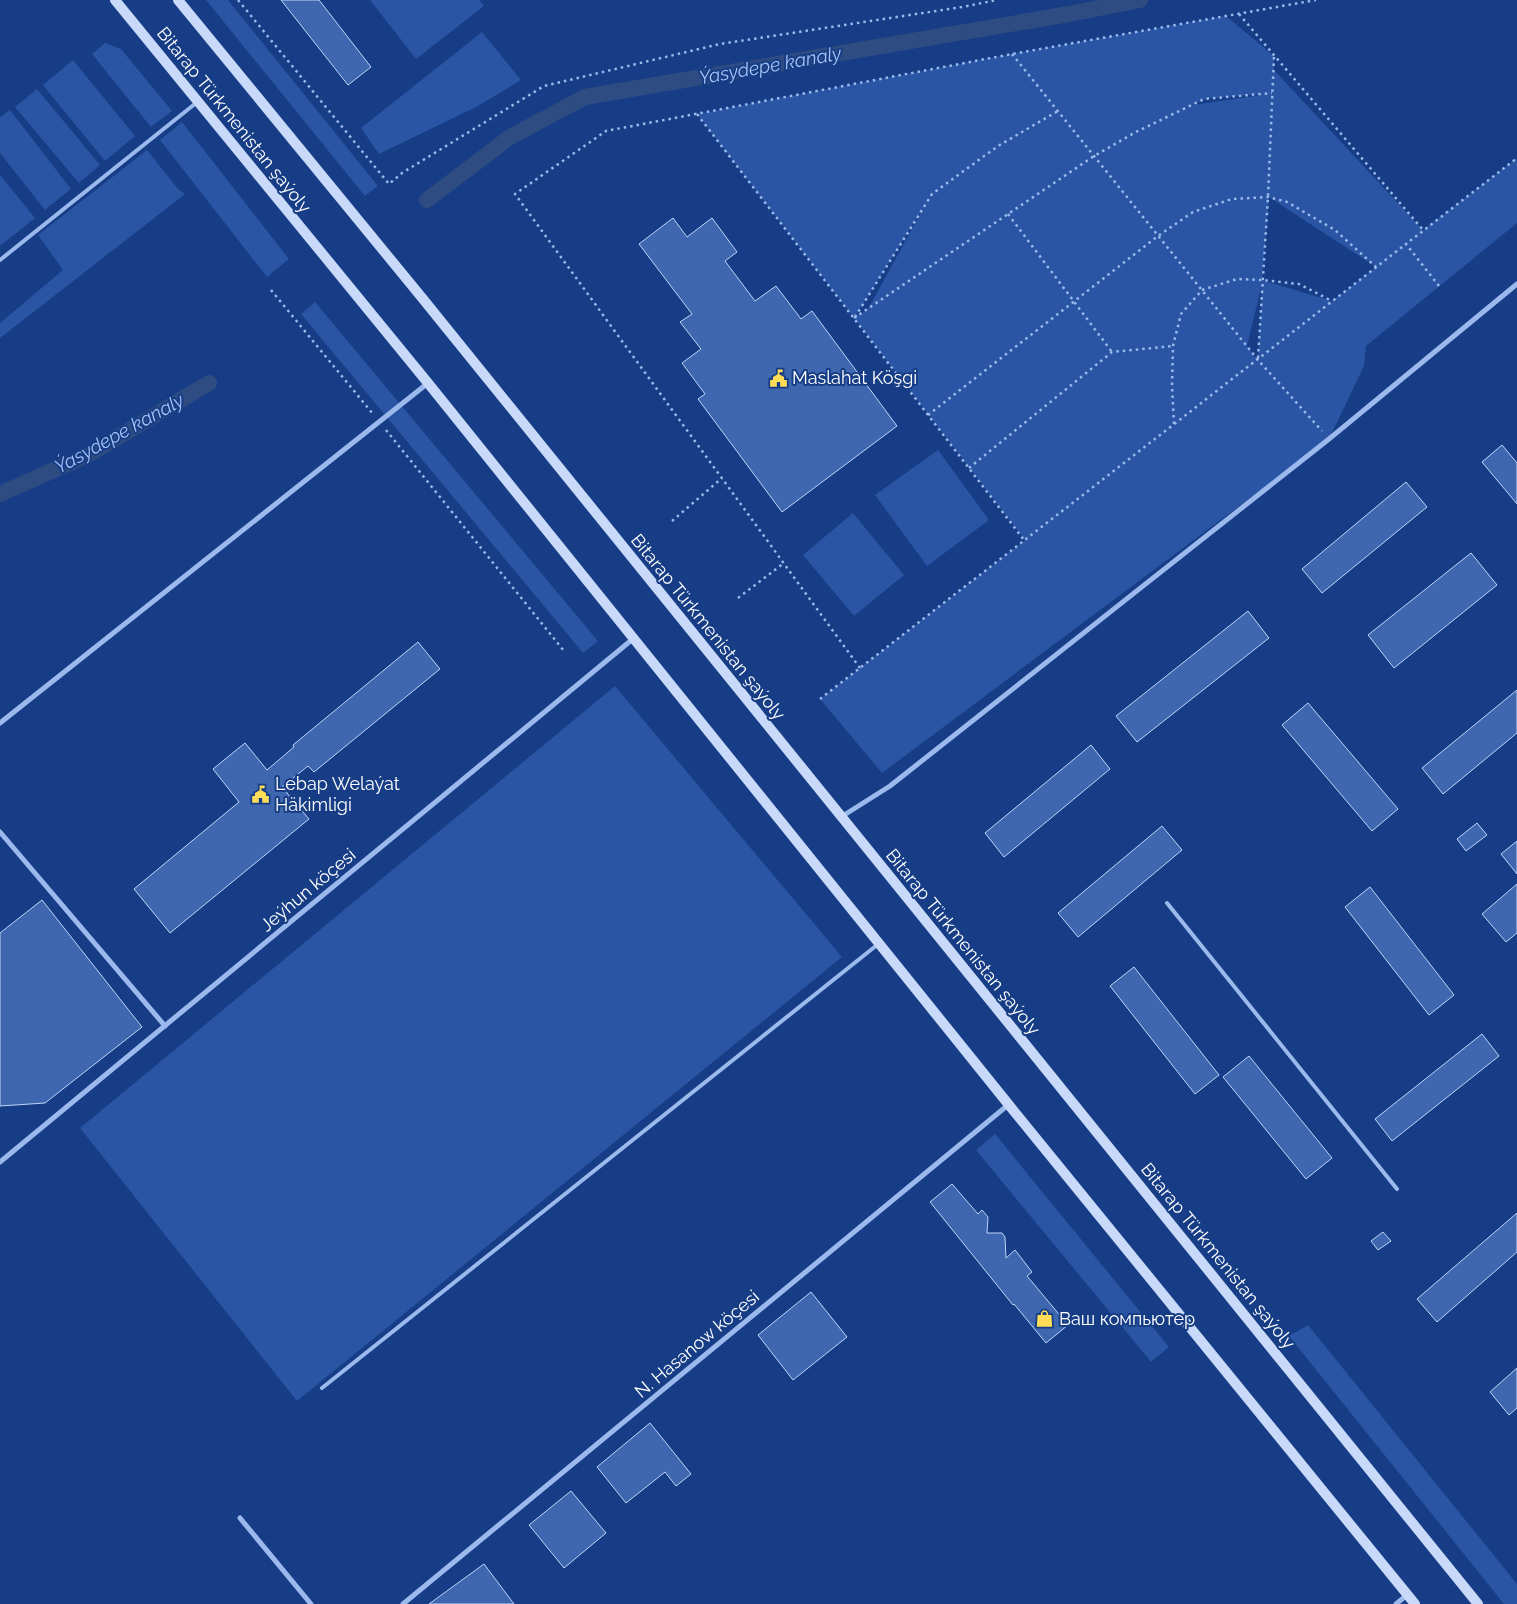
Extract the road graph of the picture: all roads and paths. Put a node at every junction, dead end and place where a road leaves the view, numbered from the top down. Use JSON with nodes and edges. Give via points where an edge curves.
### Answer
{"nodes":[{"id":1,"x":116,"y":0,"type":"edge"},
{"id":2,"x":178,"y":0,"type":"edge"},
{"id":3,"x":238,"y":0,"type":"edge"},
{"id":4,"x":997,"y":0,"type":"edge"},
{"id":5,"x":1316,"y":0,"type":"edge"},
{"id":6,"x":1239,"y":14,"type":"junction"},
{"id":7,"x":1012,"y":54,"type":"junction"},
{"id":8,"x":1274,"y":56,"type":"junction"},
{"id":9,"x":1272,"y":93,"type":"junction"},
{"id":10,"x":198,"y":101,"type":"junction"},
{"id":11,"x":1058,"y":111,"type":"junction"},
{"id":12,"x":697,"y":114,"type":"junction"},
{"id":13,"x":1094,"y":156,"type":"junction"},
{"id":14,"x":1517,"y":158,"type":"edge"},
{"id":15,"x":1268,"y":197,"type":"junction"},
{"id":16,"x":1008,"y":214,"type":"junction"},
{"id":17,"x":1423,"y":230,"type":"junction"},
{"id":18,"x":1158,"y":236,"type":"junction"},
{"id":19,"x":1406,"y":244,"type":"junction"},
{"id":20,"x":0,"y":260,"type":"edge"},
{"id":21,"x":1376,"y":267,"type":"junction"},
{"id":22,"x":1262,"y":280,"type":"junction"},
{"id":23,"x":1517,"y":284,"type":"edge"},
{"id":24,"x":1439,"y":286,"type":"dead end"},
{"id":25,"x":271,"y":290,"type":"dead end"},
{"id":26,"x":1202,"y":290,"type":"junction"},
{"id":27,"x":1332,"y":301,"type":"junction"},
{"id":28,"x":1073,"y":302,"type":"junction"},
{"id":29,"x":854,"y":318,"type":"junction"},
{"id":30,"x":1173,"y":346,"type":"junction"},
{"id":31,"x":1112,"y":352,"type":"junction"},
{"id":32,"x":1258,"y":360,"type":"junction"},
{"id":33,"x":428,"y":383,"type":"junction"},
{"id":34,"x":928,"y":415,"type":"junction"},
{"id":35,"x":380,"y":422,"type":"junction"},
{"id":36,"x":1174,"y":424,"type":"junction"},
{"id":37,"x":1329,"y":439,"type":"junction"},
{"id":38,"x":969,"y":468,"type":"junction"},
{"id":39,"x":722,"y":478,"type":"junction"},
{"id":40,"x":672,"y":521,"type":"dead end"},
{"id":41,"x":1024,"y":540,"type":"junction"},
{"id":42,"x":784,"y":563,"type":"junction"},
{"id":43,"x":738,"y":598,"type":"dead end"},
{"id":44,"x":634,"y":638,"type":"junction"},
{"id":45,"x":564,"y":651,"type":"dead end"},
{"id":46,"x":860,"y":668,"type":"junction"},
{"id":47,"x":820,"y":699,"type":"dead end"},
{"id":48,"x":0,"y":723,"type":"edge"},
{"id":49,"x":841,"y":817,"type":"junction"},
{"id":50,"x":0,"y":832,"type":"edge"},
{"id":51,"x":1167,"y":903,"type":"dead end"},
{"id":52,"x":879,"y":943,"type":"junction"},
{"id":53,"x":165,"y":1026,"type":"junction"},
{"id":54,"x":1009,"y":1104,"type":"junction"},
{"id":55,"x":0,"y":1162,"type":"edge"},
{"id":56,"x":1397,"y":1188,"type":"dead end"},
{"id":57,"x":322,"y":1388,"type":"dead end"},
{"id":58,"x":240,"y":1518,"type":"dead end"},
{"id":59,"x":1408,"y":1595,"type":"junction"},
{"id":60,"x":311,"y":1604,"type":"edge"},
{"id":61,"x":403,"y":1604,"type":"edge"},
{"id":62,"x":1396,"y":1604,"type":"edge"},
{"id":63,"x":1415,"y":1604,"type":"edge"},
{"id":64,"x":1478,"y":1604,"type":"edge"}],
"edges":[{"from":1,"to":10,"type":"main road","name":"Bitarap Türkmenistan şaýoly"},
{"from":2,"to":49,"type":"main road","name":"Bitarap Türkmenistan şaýoly"},
{"from":3,"to":4,"type":"path","via":[[390,184],[402,173],[544,86],[720,44]]},
{"from":5,"to":6,"type":"path"},
{"from":6,"to":7,"type":"path"},
{"from":6,"to":8,"type":"path"},
{"from":7,"to":11,"type":"path"},
{"from":7,"to":12,"type":"path"},
{"from":8,"to":9,"type":"path"},
{"from":8,"to":17,"type":"path"},
{"from":9,"to":13,"type":"path","via":[[1204,99]]},
{"from":9,"to":15,"type":"path"},
{"from":10,"to":20,"type":"lane"},
{"from":10,"to":33,"type":"main road","name":"Bitarap Türkmenistan şaýoly"},
{"from":11,"to":13,"type":"path"},
{"from":11,"to":29,"type":"path","via":[[998,146],[932,194]]},
{"from":12,"to":29,"type":"path"},
{"from":12,"to":39,"type":"path","via":[[606,132],[515,194]]},
{"from":13,"to":16,"type":"path"},
{"from":13,"to":18,"type":"path"},
{"from":14,"to":17,"type":"path"},
{"from":15,"to":18,"type":"path","via":[[1232,199],[1193,212]]},
{"from":15,"to":21,"type":"path","via":[[1287,202],[1334,230]]},
{"from":15,"to":22,"type":"path"},
{"from":16,"to":28,"type":"path"},
{"from":16,"to":29,"type":"path"},
{"from":17,"to":19,"type":"path"},
{"from":18,"to":26,"type":"path"},
{"from":18,"to":28,"type":"path"},
{"from":19,"to":21,"type":"path"},
{"from":19,"to":24,"type":"path"},
{"from":21,"to":27,"type":"path"},
{"from":22,"to":26,"type":"path","via":[[1238,279]]},
{"from":22,"to":27,"type":"path","via":[[1299,284]]},
{"from":22,"to":32,"type":"path"},
{"from":23,"to":37,"type":"street"},
{"from":25,"to":35,"type":"path"},
{"from":26,"to":30,"type":"path","via":[[1181,314]]},
{"from":26,"to":32,"type":"path"},
{"from":27,"to":32,"type":"path"},
{"from":28,"to":31,"type":"path"},
{"from":28,"to":34,"type":"path"},
{"from":29,"to":34,"type":"path"},
{"from":30,"to":31,"type":"path"},
{"from":30,"to":36,"type":"path"},
{"from":31,"to":38,"type":"path"},
{"from":32,"to":36,"type":"path"},
{"from":32,"to":37,"type":"path"},
{"from":33,"to":35,"type":"street"},
{"from":33,"to":44,"type":"main road"},
{"from":34,"to":38,"type":"path"},
{"from":35,"to":45,"type":"path"},
{"from":35,"to":48,"type":"street"},
{"from":36,"to":41,"type":"path"},
{"from":37,"to":49,"type":"street","via":[[890,786]]},
{"from":38,"to":41,"type":"path"},
{"from":39,"to":40,"type":"path"},
{"from":39,"to":42,"type":"path"},
{"from":41,"to":46,"type":"path"},
{"from":42,"to":43,"type":"path"},
{"from":42,"to":46,"type":"path"},
{"from":44,"to":52,"type":"main road"},
{"from":44,"to":53,"type":"street","name":"Jeýhun köçesi"},
{"from":46,"to":47,"type":"path"},
{"from":49,"to":64,"type":"main road","name":"Bitarap Türkmenistan şaýoly"},
{"from":50,"to":53,"type":"street"},
{"from":51,"to":56,"type":"lane"},
{"from":52,"to":54,"type":"main road"},
{"from":52,"to":57,"type":"lane"},
{"from":53,"to":55,"type":"street","name":"Jeýhun köçesi"},
{"from":54,"to":59,"type":"main road"},
{"from":54,"to":61,"type":"street","name":"N. Hasanow köçesi"},
{"from":58,"to":60,"type":"street"},
{"from":59,"to":62,"type":"street"},
{"from":59,"to":63,"type":"main road"}]}
